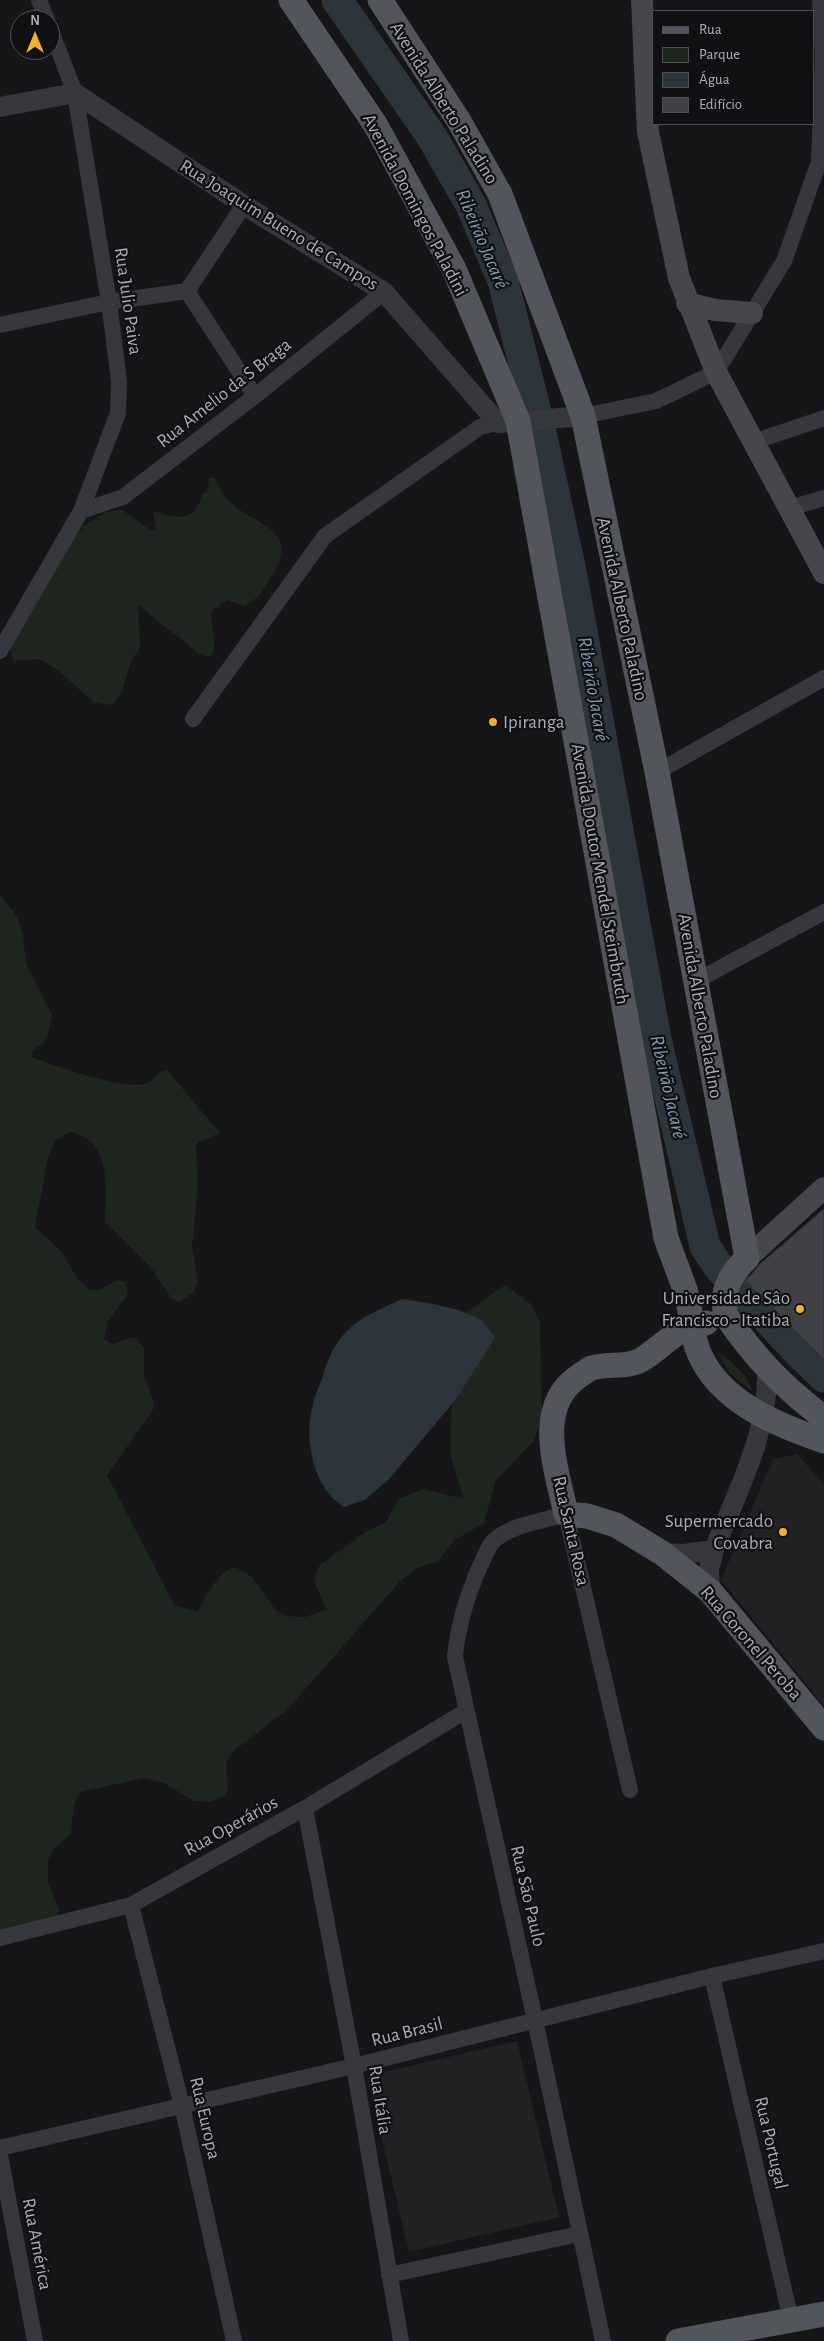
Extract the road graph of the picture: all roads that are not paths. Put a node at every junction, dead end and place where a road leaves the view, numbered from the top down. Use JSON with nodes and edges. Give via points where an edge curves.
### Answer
{"nodes":[{"id":1,"x":291,"y":0,"type":"edge"},
{"id":2,"x":380,"y":0,"type":"edge"},
{"id":3,"x":642,"y":0,"type":"edge"},
{"id":4,"x":820,"y":0,"type":"edge"},
{"id":5,"x":60,"y":54,"type":"edge"},
{"id":6,"x":823,"y":58,"type":"edge"},
{"id":7,"x":75,"y":93,"type":"junction"},
{"id":8,"x":0,"y":107,"type":"edge"},
{"id":9,"x":244,"y":205,"type":"junction"},
{"id":10,"x":187,"y":291,"type":"junction"},
{"id":11,"x":384,"y":292,"type":"junction"},
{"id":12,"x":109,"y":302,"type":"junction"},
{"id":13,"x":687,"y":303,"type":"junction"},
{"id":14,"x":752,"y":313,"type":"junction"},
{"id":15,"x":0,"y":325,"type":"edge"},
{"id":16,"x":716,"y":372,"type":"junction"},
{"id":17,"x":255,"y":396,"type":"junction"},
{"id":18,"x":577,"y":416,"type":"junction"},
{"id":19,"x":824,"y":418,"type":"edge"},
{"id":20,"x":515,"y":421,"type":"junction"},
{"id":21,"x":753,"y":442,"type":"junction"},
{"id":22,"x":824,"y":498,"type":"edge"},
{"id":23,"x":790,"y":508,"type":"junction"},
{"id":24,"x":81,"y":511,"type":"junction"},
{"id":25,"x":824,"y":573,"type":"edge"},
{"id":26,"x":0,"y":651,"type":"edge"},
{"id":27,"x":824,"y":678,"type":"edge"},
{"id":28,"x":193,"y":719,"type":"dead end"},
{"id":29,"x":657,"y":772,"type":"junction"},
{"id":30,"x":824,"y":912,"type":"edge"},
{"id":31,"x":696,"y":981,"type":"junction"},
{"id":32,"x":824,"y":1188,"type":"edge"},
{"id":33,"x":743,"y":1262,"type":"junction"},
{"id":34,"x":692,"y":1326,"type":"junction"},
{"id":35,"x":767,"y":1379,"type":"junction"},
{"id":36,"x":763,"y":1416,"type":"junction"},
{"id":37,"x":824,"y":1418,"type":"edge"},
{"id":38,"x":824,"y":1430,"type":"edge"},
{"id":39,"x":824,"y":1441,"type":"edge"},
{"id":40,"x":566,"y":1514,"type":"junction"},
{"id":41,"x":714,"y":1550,"type":"junction"},
{"id":42,"x":662,"y":1553,"type":"junction"},
{"id":43,"x":710,"y":1591,"type":"junction"},
{"id":44,"x":466,"y":1711,"type":"junction"},
{"id":45,"x":824,"y":1728,"type":"edge"},
{"id":46,"x":630,"y":1790,"type":"dead end"},
{"id":47,"x":305,"y":1808,"type":"junction"},
{"id":48,"x":130,"y":1905,"type":"junction"},
{"id":49,"x":0,"y":1938,"type":"edge"},
{"id":50,"x":824,"y":1951,"type":"edge"},
{"id":51,"x":712,"y":1976,"type":"junction"},
{"id":52,"x":535,"y":2020,"type":"junction"},
{"id":53,"x":354,"y":2066,"type":"junction"},
{"id":54,"x":182,"y":2106,"type":"junction"},
{"id":55,"x":0,"y":2148,"type":"edge"},
{"id":56,"x":0,"y":2155,"type":"edge"},
{"id":57,"x":579,"y":2234,"type":"junction"},
{"id":58,"x":388,"y":2275,"type":"junction"},
{"id":59,"x":824,"y":2314,"type":"edge"},
{"id":60,"x":791,"y":2320,"type":"junction"},
{"id":61,"x":36,"y":2341,"type":"edge"},
{"id":62,"x":234,"y":2341,"type":"edge"},
{"id":63,"x":401,"y":2341,"type":"edge"},
{"id":64,"x":603,"y":2341,"type":"edge"},
{"id":65,"x":678,"y":2341,"type":"edge"}],
"edges":[{"from":1,"to":20,"type":"main road","name":"Avenida Domingos Paladini","via":[[375,124],[454,269]]},
{"from":2,"to":18,"type":"main road","name":"Avenida Alberto Paladino","via":[[459,121],[500,194]]},
{"from":3,"to":13,"type":"main road","via":[[648,132]]},
{"from":4,"to":6,"type":"street"},
{"from":5,"to":7,"type":"street","name":"Rua Julio Paiva"},
{"from":6,"to":14,"type":"street","via":[[819,162],[784,261]]},
{"from":7,"to":8,"type":"street"},
{"from":7,"to":9,"type":"street","name":"Rua Joaquim Bueno de Campos"},
{"from":7,"to":12,"type":"street","name":"Rua Julio Paiva"},
{"from":9,"to":10,"type":"street"},
{"from":9,"to":11,"type":"street","name":"Rua Joaquim Bueno de Campos"},
{"from":10,"to":12,"type":"street"},
{"from":10,"to":17,"type":"street"},
{"from":11,"to":17,"type":"street","name":"Rua Amelio da S Braga"},
{"from":11,"to":20,"type":"street","name":"Rua Joaquim Bueno de Campos"},
{"from":12,"to":15,"type":"street"},
{"from":12,"to":24,"type":"street","name":"Rua Julio Paiva","via":[[119,381],[118,413]]},
{"from":13,"to":14,"type":"main road","via":[[715,310]]},
{"from":13,"to":16,"type":"main road"},
{"from":14,"to":16,"type":"street"},
{"from":16,"to":18,"type":"street","via":[[656,400]]},
{"from":16,"to":21,"type":"main road"},
{"from":17,"to":24,"type":"street","name":"Rua Amelio da S Braga","via":[[123,496]]},
{"from":18,"to":20,"type":"street"},
{"from":18,"to":29,"type":"main road","name":"Avenida Alberto Paladino"},
{"from":19,"to":21,"type":"street"},
{"from":20,"to":28,"type":"street","via":[[480,427],[325,536]]},
{"from":20,"to":34,"type":"main road","name":"Avenida Doutor Mendel Steimbruch","via":[[666,1238],[686,1295]]},
{"from":21,"to":23,"type":"main road"},
{"from":22,"to":23,"type":"street"},
{"from":23,"to":25,"type":"main road"},
{"from":24,"to":26,"type":"street","name":"Rua Julio Paiva"},
{"from":27,"to":29,"type":"street"},
{"from":29,"to":31,"type":"main road","name":"Avenida Alberto Paladino"},
{"from":30,"to":31,"type":"street"},
{"from":31,"to":33,"type":"main road","name":"Avenida Alberto Paladino"},
{"from":32,"to":33,"type":"main road"},
{"from":33,"to":35,"type":"main road","via":[[730,1277],[723,1306],[726,1316]]},
{"from":34,"to":35,"type":"main road","via":[[711,1323],[732,1337]]},
{"from":34,"to":36,"type":"main road","name":"Avenida Doutor Mendel Steimbruch","via":[[706,1365],[722,1385]]},
{"from":34,"to":40,"type":"main road","name":"Rua Santa Rosa","via":[[639,1362],[591,1368],[568,1384],[552,1414],[551,1443]]},
{"from":35,"to":36,"type":"street"},
{"from":35,"to":37,"type":"main road"},
{"from":35,"to":38,"type":"main road","via":[[799,1414]]},
{"from":36,"to":39,"type":"main road","name":"Avenida Doutor Mendel Steimbruch"},
{"from":36,"to":41,"type":"street","via":[[750,1460]]},
{"from":40,"to":42,"type":"main road","name":"Rua Coronel Peroba","via":[[587,1516],[616,1525]]},
{"from":40,"to":44,"type":"street","name":"Rua São Paulo","via":[[514,1529],[495,1539],[487,1552],[466,1597],[458,1628],[455,1656]]},
{"from":40,"to":46,"type":"street","name":"Rua Santa Rosa"},
{"from":41,"to":42,"type":"street"},
{"from":41,"to":43,"type":"street","via":[[709,1569]]},
{"from":42,"to":43,"type":"main road","name":"Rua Coronel Peroba"},
{"from":43,"to":45,"type":"main road","name":"Rua Coronel Peroba"},
{"from":44,"to":47,"type":"street","name":"Rua Operários"},
{"from":44,"to":52,"type":"street","name":"Rua São Paulo"},
{"from":47,"to":48,"type":"street","name":"Rua Operários"},
{"from":47,"to":53,"type":"street","name":"Rua Itália"},
{"from":48,"to":49,"type":"street","name":"Rua Operários"},
{"from":48,"to":54,"type":"street","name":"Rua Europa"},
{"from":50,"to":51,"type":"street","name":"Rua Brasil"},
{"from":51,"to":52,"type":"street","name":"Rua Brasil"},
{"from":51,"to":60,"type":"street","name":"Rua Portugal"},
{"from":52,"to":53,"type":"street","name":"Rua Brasil"},
{"from":52,"to":57,"type":"street","name":"Rua São Paulo"},
{"from":53,"to":54,"type":"street","name":"Rua Brasil"},
{"from":53,"to":58,"type":"street","name":"Rua Itália"},
{"from":54,"to":55,"type":"street","name":"Rua Brasil"},
{"from":54,"to":62,"type":"street","name":"Rua Europa"},
{"from":56,"to":61,"type":"street","name":"Rua América"},
{"from":57,"to":58,"type":"street"},
{"from":57,"to":64,"type":"street","name":"Rua São Paulo"},
{"from":58,"to":63,"type":"street","name":"Rua Itália"},
{"from":59,"to":60,"type":"main road"},
{"from":60,"to":65,"type":"main road"}]}
